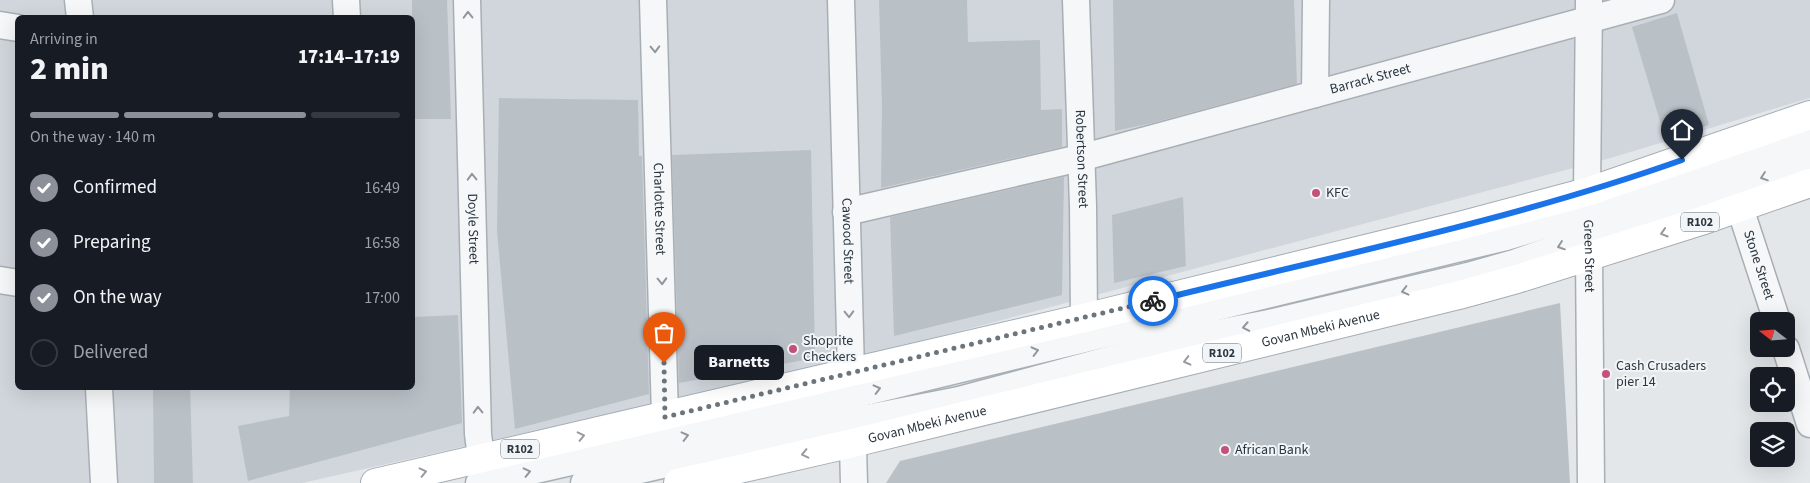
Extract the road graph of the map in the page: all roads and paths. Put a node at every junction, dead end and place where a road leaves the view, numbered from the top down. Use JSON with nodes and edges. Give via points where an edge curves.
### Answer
{"nodes":[{"id":1,"x":78,"y":0,"type":"edge"},
{"id":2,"x":346,"y":0,"type":"edge"},
{"id":3,"x":468,"y":0,"type":"edge"},
{"id":4,"x":653,"y":0,"type":"edge"},
{"id":5,"x":841,"y":0,"type":"edge"},
{"id":6,"x":1076,"y":0,"type":"edge"},
{"id":7,"x":1316,"y":0,"type":"edge"},
{"id":8,"x":1661,"y":0,"type":"edge"},
{"id":9,"x":1589,"y":10,"type":"edge"},
{"id":10,"x":80,"y":15,"type":"edge"},
{"id":11,"x":347,"y":15,"type":"edge"},
{"id":12,"x":0,"y":25,"type":"edge"},
{"id":13,"x":15,"y":28,"type":"edge"},
{"id":14,"x":1315,"y":94,"type":"junction"},
{"id":15,"x":1810,"y":116,"type":"edge"},
{"id":16,"x":1810,"y":138,"type":"edge"},
{"id":17,"x":1080,"y":158,"type":"junction"},
{"id":18,"x":1810,"y":160,"type":"edge"},
{"id":19,"x":1810,"y":183,"type":"edge"},
{"id":20,"x":1740,"y":208,"type":"junction"},
{"id":21,"x":846,"y":212,"type":"junction"},
{"id":22,"x":1588,"y":224,"type":"junction"},
{"id":23,"x":0,"y":280,"type":"edge"},
{"id":24,"x":15,"y":282,"type":"edge"},
{"id":25,"x":1774,"y":312,"type":"edge"},
{"id":26,"x":1084,"y":318,"type":"junction"},
{"id":27,"x":1789,"y":358,"type":"edge"},
{"id":28,"x":99,"y":390,"type":"edge"},
{"id":29,"x":851,"y":409,"type":"junction"},
{"id":30,"x":665,"y":417,"type":"junction"},
{"id":31,"x":1810,"y":424,"type":"edge"},
{"id":32,"x":480,"y":471,"type":"edge"},
{"id":33,"x":104,"y":483,"type":"edge"},
{"id":34,"x":375,"y":483,"type":"edge"},
{"id":35,"x":584,"y":483,"type":"edge"},
{"id":36,"x":678,"y":483,"type":"edge"},
{"id":37,"x":854,"y":483,"type":"edge"},
{"id":38,"x":1591,"y":483,"type":"edge"}],
"edges":[{"from":1,"to":10,"type":"street"},
{"from":2,"to":11,"type":"street"},
{"from":32,"to":3,"type":"street","name":"Doyle Street","one_way":true},
{"from":4,"to":30,"type":"street","name":"Charlotte Street","one_way":true},
{"from":5,"to":21,"type":"street","name":"Cawood Street"},
{"from":6,"to":17,"type":"street","name":"Robertson Street"},
{"from":7,"to":14,"type":"street"},
{"from":8,"to":9,"type":"street","name":"Barrack Street"},
{"from":9,"to":14,"type":"street","name":"Barrack Street"},
{"from":9,"to":22,"type":"street","name":"Green Street"},
{"from":12,"to":13,"type":"street"},
{"from":14,"to":17,"type":"street","name":"Barrack Street"},
{"from":15,"to":22,"type":"main road","name":"Govan Mbeki Avenue","number":"R102"},
{"from":16,"to":22,"type":"street","via":[[1671,187]]},
{"from":17,"to":21,"type":"street","name":"Barrack Street"},
{"from":17,"to":26,"type":"street","name":"Robertson Street"},
{"from":18,"to":22,"type":"street","one_way":true},
{"from":19,"to":20,"type":"main road","name":"Govan Mbeki Avenue","number":"R102"},
{"from":20,"to":22,"type":"main road","name":"Govan Mbeki Avenue","number":"R102","one_way":true},
{"from":20,"to":25,"type":"street","name":"Stone Street"},
{"from":21,"to":29,"type":"street","name":"Cawood Street","one_way":true},
{"from":22,"to":26,"type":"main road","name":"Govan Mbeki Avenue","number":"R102","via":[[1459,226]]},
{"from":29,"to":22,"type":"street","one_way":true,"via":[[1486,242]]},
{"from":22,"to":29,"type":"main road","name":"Govan Mbeki Avenue","number":"R102","one_way":true,"via":[[1517,279],[1459,295]]},
{"from":22,"to":38,"type":"street","name":"Green Street"},
{"from":23,"to":24,"type":"street"},
{"from":26,"to":29,"type":"main road","name":"Govan Mbeki Avenue","number":"R102"},
{"from":27,"to":31,"type":"street"},
{"from":28,"to":33,"type":"street"},
{"from":29,"to":30,"type":"main road","name":"Govan Mbeki Avenue","number":"R102"},
{"from":32,"to":29,"type":"street","one_way":true},
{"from":29,"to":35,"type":"street"},
{"from":29,"to":36,"type":"main road","name":"Govan Mbeki Avenue","number":"R102","one_way":true},
{"from":29,"to":37,"type":"street","name":"Cawood Street"},
{"from":32,"to":30,"type":"main road","name":"Govan Mbeki Avenue","number":"R102","one_way":true},
{"from":34,"to":32,"type":"main road","name":"Govan Mbeki Avenue","number":"R102","one_way":true}]}
